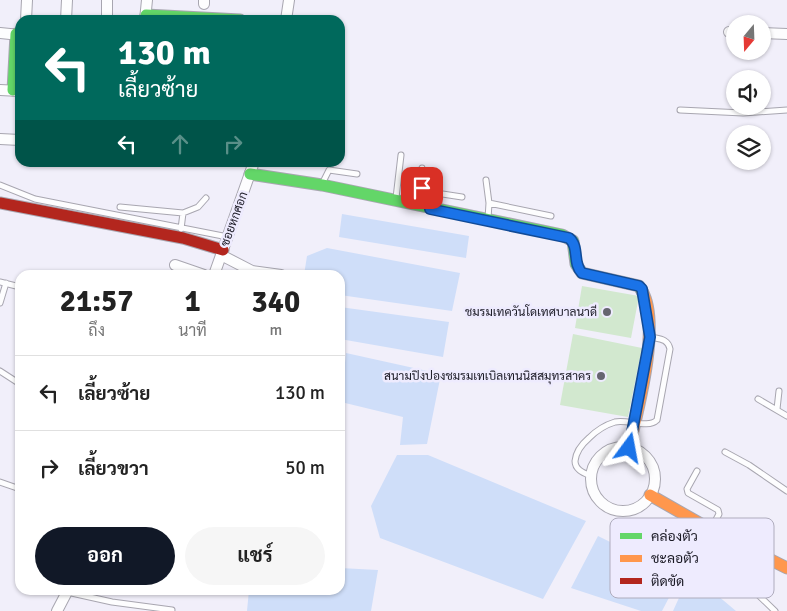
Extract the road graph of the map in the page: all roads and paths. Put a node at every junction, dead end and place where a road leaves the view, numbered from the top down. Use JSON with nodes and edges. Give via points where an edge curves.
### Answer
{"nodes":[{"id":1,"x":28,"y":0,"type":"edge"},
{"id":2,"x":67,"y":0,"type":"edge"},
{"id":3,"x":107,"y":0,"type":"edge"},
{"id":4,"x":147,"y":0,"type":"edge"},
{"id":5,"x":289,"y":0,"type":"edge"},
{"id":6,"x":26,"y":15,"type":"edge"},
{"id":7,"x":66,"y":15,"type":"edge"},
{"id":8,"x":107,"y":15,"type":"edge"},
{"id":9,"x":146,"y":15,"type":"edge"},
{"id":10,"x":287,"y":15,"type":"edge"},
{"id":11,"x":771,"y":33,"type":"edge"},
{"id":12,"x":0,"y":34,"type":"edge"},
{"id":13,"x":15,"y":34,"type":"edge"},
{"id":14,"x":787,"y":34,"type":"edge"},
{"id":15,"x":0,"y":90,"type":"edge"},
{"id":16,"x":15,"y":90,"type":"edge"},
{"id":17,"x":680,"y":110,"type":"dead end"},
{"id":18,"x":787,"y":110,"type":"edge"},
{"id":19,"x":0,"y":139,"type":"edge"},
{"id":20,"x":15,"y":140,"type":"edge"},
{"id":21,"x":401,"y":155,"type":"dead end"},
{"id":22,"x":252,"y":167,"type":"edge"},
{"id":23,"x":422,"y":168,"type":"dead end"},
{"id":24,"x":250,"y":174,"type":"junction"},
{"id":25,"x":357,"y":174,"type":"dead end"},
{"id":26,"x":486,"y":180,"type":"dead end"},
{"id":27,"x":322,"y":185,"type":"junction"},
{"id":28,"x":0,"y":186,"type":"edge"},
{"id":29,"x":433,"y":194,"type":"junction"},
{"id":30,"x":462,"y":197,"type":"dead end"},
{"id":31,"x":206,"y":198,"type":"dead end"},
{"id":32,"x":396,"y":201,"type":"junction"},
{"id":33,"x":0,"y":203,"type":"edge"},
{"id":34,"x":489,"y":203,"type":"junction"},
{"id":35,"x":120,"y":207,"type":"dead end"},
{"id":36,"x":430,"y":209,"type":"junction"},
{"id":37,"x":184,"y":214,"type":"junction"},
{"id":38,"x":551,"y":216,"type":"dead end"},
{"id":39,"x":488,"y":220,"type":"junction"},
{"id":40,"x":181,"y":229,"type":"junction"},
{"id":41,"x":226,"y":236,"type":"junction"},
{"id":42,"x":217,"y":246,"type":"junction"},
{"id":43,"x":176,"y":264,"type":"dead end"},
{"id":44,"x":190,"y":270,"type":"edge"},
{"id":45,"x":215,"y":270,"type":"edge"},
{"id":46,"x":251,"y":270,"type":"edge"},
{"id":47,"x":3,"y":283,"type":"edge"},
{"id":48,"x":0,"y":303,"type":"edge"},
{"id":49,"x":650,"y":337,"type":"junction"},
{"id":50,"x":0,"y":372,"type":"edge"},
{"id":51,"x":15,"y":381,"type":"edge"},
{"id":52,"x":779,"y":391,"type":"dead end"},
{"id":53,"x":758,"y":399,"type":"dead end"},
{"id":54,"x":778,"y":409,"type":"junction"},
{"id":55,"x":787,"y":416,"type":"edge"},
{"id":56,"x":635,"y":422,"type":"junction"},
{"id":57,"x":629,"y":448,"type":"junction"},
{"id":58,"x":725,"y":452,"type":"dead end"},
{"id":59,"x":697,"y":471,"type":"dead end"},
{"id":60,"x":591,"y":476,"type":"junction"},
{"id":61,"x":0,"y":482,"type":"edge"},
{"id":62,"x":15,"y":487,"type":"edge"},
{"id":63,"x":787,"y":491,"type":"edge"},
{"id":64,"x":650,"y":495,"type":"junction"},
{"id":65,"x":690,"y":518,"type":"edge"},
{"id":66,"x":717,"y":518,"type":"edge"},
{"id":67,"x":774,"y":562,"type":"edge"},
{"id":68,"x":787,"y":568,"type":"edge"},
{"id":69,"x":66,"y":595,"type":"edge"},
{"id":70,"x":84,"y":595,"type":"edge"},
{"id":71,"x":761,"y":598,"type":"edge"},
{"id":72,"x":172,"y":610,"type":"edge"},
{"id":73,"x":57,"y":611,"type":"edge"},
{"id":74,"x":775,"y":611,"type":"edge"}],
"edges":[{"from":1,"to":6,"type":"street"},
{"from":2,"to":7,"type":"street"},
{"from":3,"to":8,"type":"street"},
{"from":4,"to":9,"type":"street"},
{"from":5,"to":10,"type":"street"},
{"from":11,"to":14,"type":"street"},
{"from":12,"to":13,"type":"street"},
{"from":15,"to":16,"type":"street"},
{"from":17,"to":18,"type":"lane","via":[[743,113]]},
{"from":19,"to":20,"type":"street"},
{"from":21,"to":32,"type":"lane"},
{"from":22,"to":24,"type":"street","name":"ซอยหกศอก"},
{"from":23,"to":29,"type":"lane","via":[[423,191]]},
{"from":24,"to":27,"type":"street"},
{"from":24,"to":41,"type":"street","name":"ซอยหกศอก"},
{"from":25,"to":27,"type":"lane","via":[[329,170]]},
{"from":26,"to":34,"type":"lane"},
{"from":27,"to":32,"type":"street"},
{"from":28,"to":40,"type":"lane","via":[[35,199]]},
{"from":29,"to":30,"type":"lane"},
{"from":29,"to":36,"type":"lane"},
{"from":31,"to":37,"type":"lane","via":[[198,207]]},
{"from":32,"to":36,"type":"street"},
{"from":33,"to":42,"type":"street"},
{"from":34,"to":38,"type":"lane"},
{"from":34,"to":39,"type":"lane"},
{"from":35,"to":37,"type":"lane"},
{"from":36,"to":39,"type":"street"},
{"from":37,"to":40,"type":"lane"},
{"from":39,"to":49,"type":"street","via":[[569,238],[575,246],[576,264],[582,273],[639,286],[644,296]]},
{"from":40,"to":42,"type":"lane"},
{"from":41,"to":42,"type":"street","name":"ซอยหกศอก"},
{"from":41,"to":42,"type":"lane"},
{"from":42,"to":45,"type":"street","name":"ซอยหกศอก"},
{"from":42,"to":46,"type":"street"},
{"from":43,"to":44,"type":"street"},
{"from":47,"to":48,"type":"lane"},
{"from":49,"to":56,"type":"street"},
{"from":49,"to":56,"type":"lane","via":[[664,340],[670,349],[657,420],[649,424]]},
{"from":50,"to":51,"type":"lane"},
{"from":52,"to":54,"type":"lane"},
{"from":53,"to":54,"type":"lane"},
{"from":54,"to":55,"type":"lane"},
{"from":56,"to":57,"type":"street"},
{"from":56,"to":60,"type":"lane","via":[[608,424],[578,450],[576,465]]},
{"from":57,"to":60,"type":"street","via":[[617,447],[606,451],[597,459]]},
{"from":57,"to":64,"type":"street","via":[[645,456],[652,466],[654,484]]},
{"from":58,"to":63,"type":"lane"},
{"from":59,"to":66,"type":"lane","via":[[688,492],[718,510]]},
{"from":60,"to":64,"type":"street","via":[[592,488],[598,499],[613,509],[637,508]]},
{"from":61,"to":62,"type":"lane"},
{"from":64,"to":65,"type":"street"},
{"from":67,"to":68,"type":"street"},
{"from":69,"to":73,"type":"street"},
{"from":70,"to":72,"type":"lane"},
{"from":71,"to":74,"type":"lane"}]}
